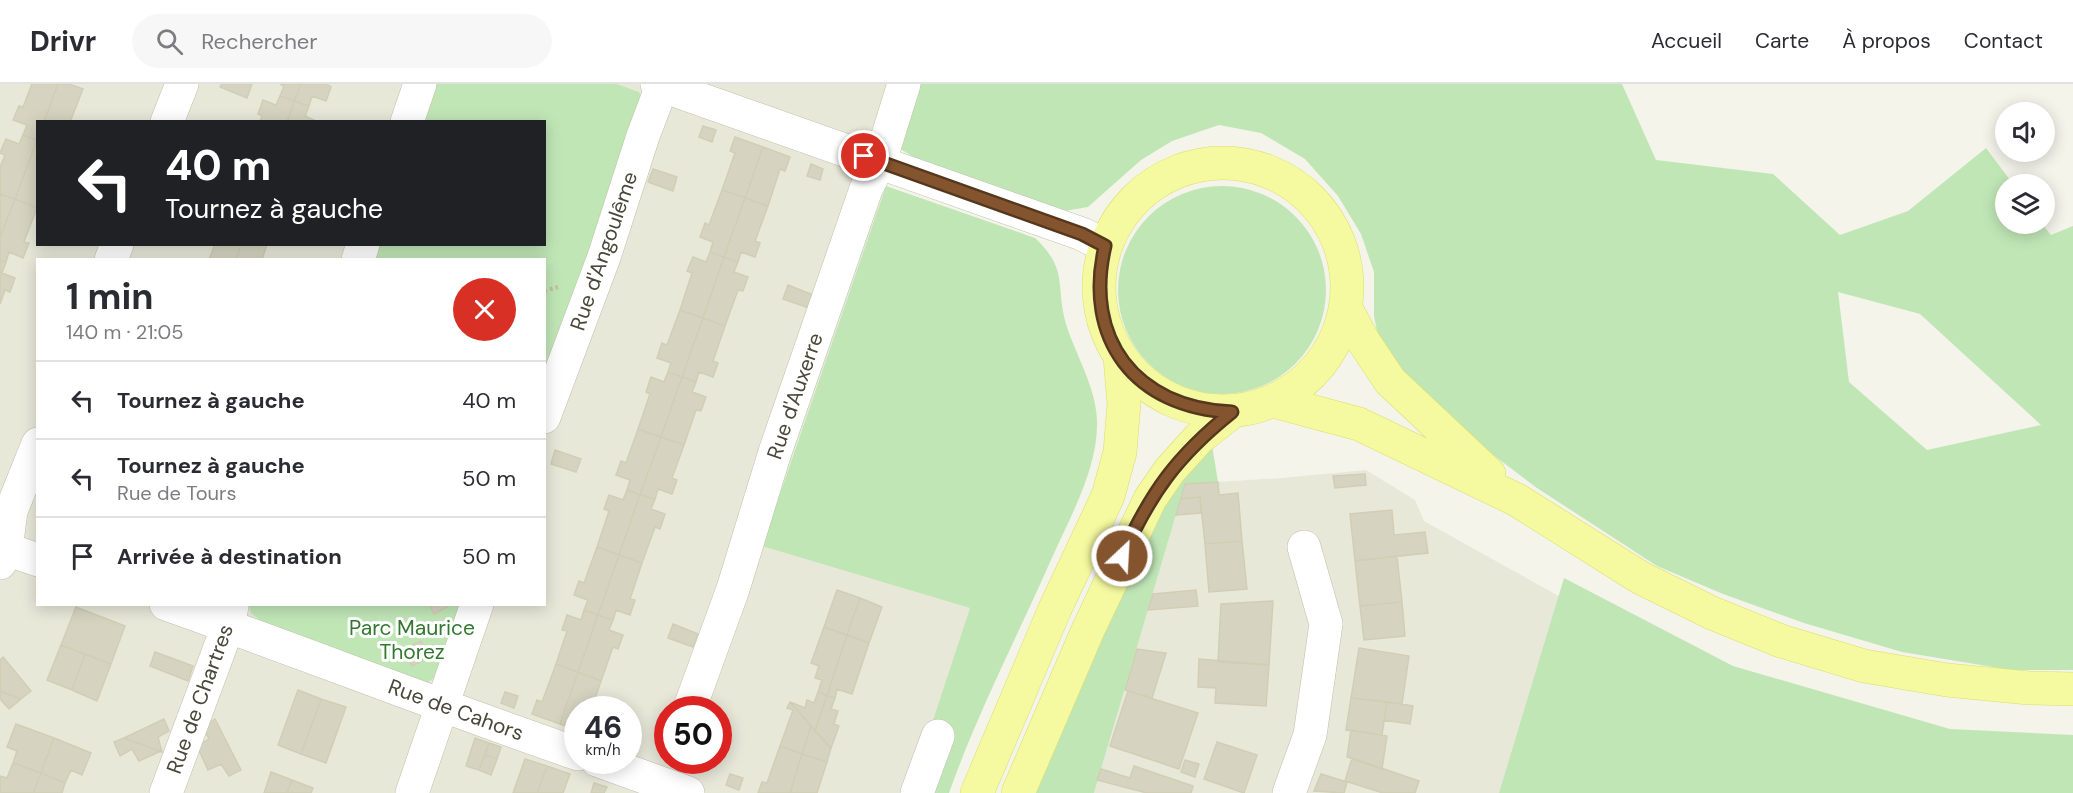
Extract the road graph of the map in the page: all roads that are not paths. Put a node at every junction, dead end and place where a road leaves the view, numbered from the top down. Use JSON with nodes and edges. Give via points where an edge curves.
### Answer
{"nodes":[{"id":1,"x":182,"y":84,"type":"edge"},
{"id":2,"x":420,"y":84,"type":"edge"},
{"id":3,"x":904,"y":84,"type":"edge"},
{"id":4,"x":660,"y":85,"type":"edge"},
{"id":5,"x":168,"y":120,"type":"edge"},
{"id":6,"x":408,"y":120,"type":"edge"},
{"id":7,"x":880,"y":161,"type":"junction"},
{"id":8,"x":1105,"y":246,"type":"junction"},
{"id":9,"x":1346,"y":309,"type":"junction"},
{"id":10,"x":1120,"y":357,"type":"junction"},
{"id":11,"x":1273,"y":402,"type":"junction"},
{"id":12,"x":546,"y":412,"type":"edge"},
{"id":13,"x":1232,"y":412,"type":"junction"},
{"id":14,"x":36,"y":449,"type":"edge"},
{"id":15,"x":1517,"y":500,"type":"junction"},
{"id":16,"x":1304,"y":547,"type":"dead end"},
{"id":17,"x":2,"y":553,"type":"edge"},
{"id":18,"x":36,"y":560,"type":"edge"},
{"id":19,"x":178,"y":606,"type":"edge"},
{"id":20,"x":476,"y":606,"type":"edge"},
{"id":21,"x":230,"y":615,"type":"edge"},
{"id":22,"x":2073,"y":689,"type":"edge"},
{"id":23,"x":694,"y":696,"type":"edge"},
{"id":24,"x":441,"y":707,"type":"junction"},
{"id":25,"x":938,"y":736,"type":"dead end"},
{"id":26,"x":564,"y":749,"type":"edge"},
{"id":27,"x":642,"y":774,"type":"edge"},
{"id":28,"x":673,"y":783,"type":"edge"},
{"id":29,"x":166,"y":793,"type":"edge"},
{"id":30,"x":412,"y":793,"type":"edge"},
{"id":31,"x":917,"y":793,"type":"edge"},
{"id":32,"x":977,"y":793,"type":"edge"},
{"id":33,"x":1018,"y":793,"type":"edge"},
{"id":34,"x":1289,"y":793,"type":"edge"}],
"edges":[{"from":1,"to":5,"type":"street"},
{"from":2,"to":6,"type":"street"},
{"from":3,"to":7,"type":"street","name":"Rue d'Auxerre"},
{"from":4,"to":7,"type":"street"},
{"from":4,"to":12,"type":"street","name":"Rue d'Angoulême","via":[[604,257]]},
{"from":7,"to":8,"type":"street","via":[[1082,234]]},
{"from":7,"to":23,"type":"street","name":"Rue d'Auxerre","via":[[866,189]]},
{"from":8,"to":9,"type":"main road","via":[[1117,221],[1153,183],[1202,164],[1254,166],[1279,175],[1320,209],[1344,256],[1348,282]]},
{"from":8,"to":10,"type":"main road","via":[[1099,274],[1100,303],[1106,331]]},
{"from":9,"to":11,"type":"main road","via":[[1337,338],[1322,364],[1299,386]]},
{"from":9,"to":15,"type":"main road","via":[[1390,381]]},
{"from":10,"to":13,"type":"main road","via":[[1137,377],[1180,405]]},
{"from":10,"to":32,"type":"main road","via":[[1120,452],[1108,496]]},
{"from":11,"to":13,"type":"main road"},
{"from":11,"to":15,"type":"main road","via":[[1359,424]]},
{"from":13,"to":33,"type":"main road","via":[[1199,438],[1150,499]]},
{"from":14,"to":17,"type":"street","via":[[10,511]]},
{"from":15,"to":22,"type":"main road","via":[[1641,578],[1781,641],[1864,666],[1947,680]]},
{"from":16,"to":34,"type":"street","via":[[1326,624],[1310,735]]},
{"from":17,"to":18,"type":"street"},
{"from":19,"to":21,"type":"street","name":"Rue de Cahors"},
{"from":20,"to":24,"type":"street"},
{"from":21,"to":24,"type":"street","name":"Rue de Cahors"},
{"from":21,"to":29,"type":"street","name":"Rue de Chartres"},
{"from":24,"to":26,"type":"street","name":"Rue de Cahors"},
{"from":24,"to":30,"type":"street"},
{"from":25,"to":31,"type":"street"},
{"from":27,"to":28,"type":"street"}]}
